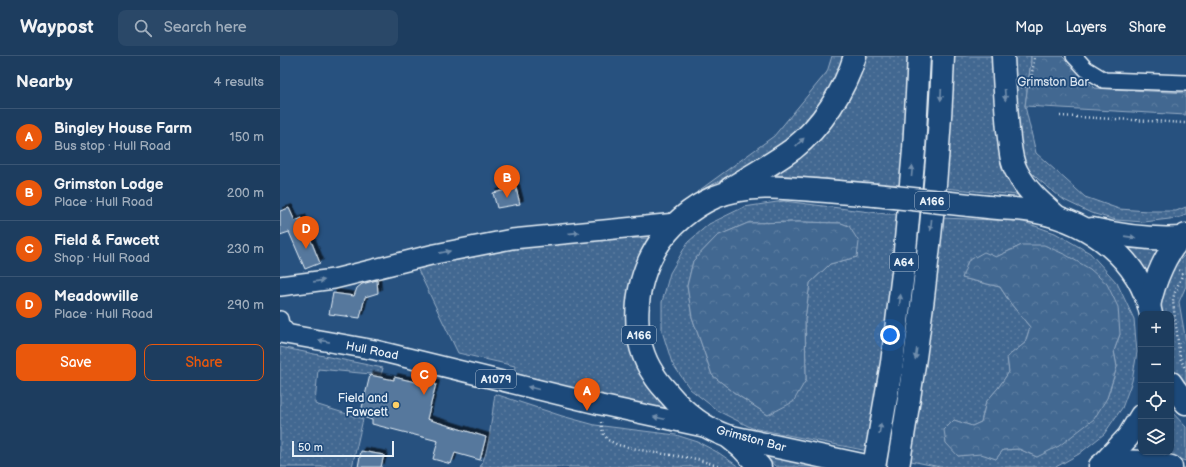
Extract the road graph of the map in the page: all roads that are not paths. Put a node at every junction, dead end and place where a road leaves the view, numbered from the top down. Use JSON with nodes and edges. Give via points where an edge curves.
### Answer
{"nodes":[{"id":1,"x":855,"y":56,"type":"edge"},
{"id":2,"x":919,"y":56,"type":"edge"},
{"id":3,"x":943,"y":56,"type":"edge"},
{"id":4,"x":1003,"y":56,"type":"edge"},
{"id":5,"x":1074,"y":56,"type":"edge"},
{"id":6,"x":1186,"y":82,"type":"edge"},
{"id":7,"x":715,"y":197,"type":"junction"},
{"id":8,"x":1057,"y":216,"type":"junction"},
{"id":9,"x":676,"y":223,"type":"junction"},
{"id":10,"x":1082,"y":226,"type":"junction"},
{"id":11,"x":1184,"y":236,"type":"edge"},
{"id":12,"x":282,"y":289,"type":"edge"},
{"id":13,"x":1150,"y":310,"type":"edge"},
{"id":14,"x":283,"y":329,"type":"edge"},
{"id":15,"x":1177,"y":391,"type":"edge"},
{"id":16,"x":1186,"y":414,"type":"edge"},
{"id":17,"x":1139,"y":419,"type":"edge"},
{"id":18,"x":719,"y":432,"type":"junction"},
{"id":19,"x":1101,"y":465,"type":"edge"},
{"id":20,"x":760,"y":467,"type":"edge"},
{"id":21,"x":872,"y":467,"type":"edge"},
{"id":22,"x":898,"y":467,"type":"edge"},
{"id":23,"x":1171,"y":467,"type":"edge"}],
"edges":[{"from":7,"to":1,"type":"highway","one_way":true,"via":[[794,148],[812,130],[842,89]]},
{"from":21,"to":2,"type":"highway","number":"A64","one_way":true,"via":[[892,363],[903,273]]},
{"from":3,"to":22,"type":"highway","number":"A64","one_way":true,"via":[[938,159],[926,278]]},
{"from":4,"to":8,"type":"highway","one_way":true,"via":[[1011,155],[1016,171],[1029,191]]},
{"from":5,"to":6,"type":"lane","via":[[1086,69],[1104,80]]},
{"from":7,"to":8,"type":"highway","name":"Grimston Bar","number":"A166","bridge":true,"via":[[766,187],[1036,211]]},
{"from":7,"to":9,"type":"highway","name":"Grimston Bar","number":"A166"},
{"from":8,"to":10,"type":"highway","name":"Grimston Bar","number":"A166"},
{"from":12,"to":9,"type":"main road","one_way":true,"via":[[512,239]]},
{"from":9,"to":18,"type":"highway","name":"Grimston Bar","number":"A166","via":[[656,247],[645,272],[639,293],[638,333],[644,355],[654,375],[680,407],[693,418]]},
{"from":10,"to":11,"type":"highway","number":"A166","one_way":true,"via":[[1133,237],[1169,239]]},
{"from":10,"to":13,"type":"highway","name":"Grimston Bar","number":"A166","via":[[1110,246],[1131,269],[1140,281]]},
{"from":11,"to":13,"type":"highway","number":"A166","via":[[1162,267],[1151,295]]},
{"from":18,"to":14,"type":"main road","name":"Hull Road","number":"A1079","one_way":true},
{"from":15,"to":16,"type":"main road"},
{"from":17,"to":19,"type":"highway","via":[[1128,437]]},
{"from":18,"to":20,"type":"highway","via":[[741,447]]},
{"from":18,"to":21,"type":"highway","name":"Grimston Bar","number":"A166"},
{"from":19,"to":23,"type":"highway","via":[[1119,461],[1143,461]]}]}
